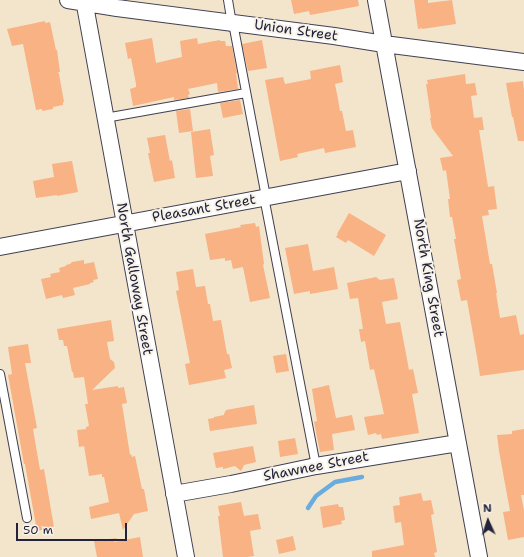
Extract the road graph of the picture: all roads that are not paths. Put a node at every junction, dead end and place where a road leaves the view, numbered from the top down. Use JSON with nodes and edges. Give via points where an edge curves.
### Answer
{"nodes":[{"id":1,"x":228,"y":0,"type":"edge"},
{"id":2,"x":376,"y":0,"type":"edge"},
{"id":3,"x":79,"y":1,"type":"edge"},
{"id":4,"x":234,"y":23,"type":"junction"},
{"id":5,"x":384,"y":44,"type":"junction"},
{"id":6,"x":524,"y":62,"type":"edge"},
{"id":7,"x":246,"y":93,"type":"junction"},
{"id":8,"x":105,"y":118,"type":"junction"},
{"id":9,"x":408,"y":171,"type":"junction"},
{"id":10,"x":266,"y":197,"type":"junction"},
{"id":11,"x":124,"y":224,"type":"junction"},
{"id":12,"x":0,"y":247,"type":"edge"},
{"id":13,"x":0,"y":374,"type":"edge"},
{"id":14,"x":458,"y":443,"type":"junction"},
{"id":15,"x":316,"y":466,"type":"junction"},
{"id":16,"x":174,"y":494,"type":"junction"},
{"id":17,"x":27,"y":518,"type":"dead end"},
{"id":18,"x":186,"y":557,"type":"edge"},
{"id":19,"x":479,"y":557,"type":"edge"}],
"edges":[{"from":1,"to":4,"type":"lane"},
{"from":2,"to":5,"type":"street","name":"North King Street"},
{"from":3,"to":4,"type":"street","name":"Union Street"},
{"from":3,"to":8,"type":"street","name":"North Galloway Street"},
{"from":4,"to":5,"type":"street","name":"Union Street"},
{"from":4,"to":7,"type":"lane"},
{"from":5,"to":6,"type":"street","name":"Union Street"},
{"from":5,"to":9,"type":"street","name":"North King Street"},
{"from":7,"to":8,"type":"lane"},
{"from":7,"to":10,"type":"lane"},
{"from":8,"to":11,"type":"street","name":"North Galloway Street"},
{"from":9,"to":10,"type":"street","name":"Pleasant Street"},
{"from":9,"to":14,"type":"street","name":"North King Street"},
{"from":10,"to":11,"type":"street","name":"Pleasant Street"},
{"from":10,"to":15,"type":"lane"},
{"from":11,"to":12,"type":"street","name":"Pleasant Street"},
{"from":11,"to":16,"type":"street","name":"North Galloway Street"},
{"from":13,"to":17,"type":"lane"},
{"from":14,"to":15,"type":"street","name":"Shawnee Street"},
{"from":14,"to":19,"type":"street","name":"North King Street"},
{"from":15,"to":16,"type":"street","name":"Shawnee Street"},
{"from":16,"to":18,"type":"street","name":"North Galloway Street"}]}
